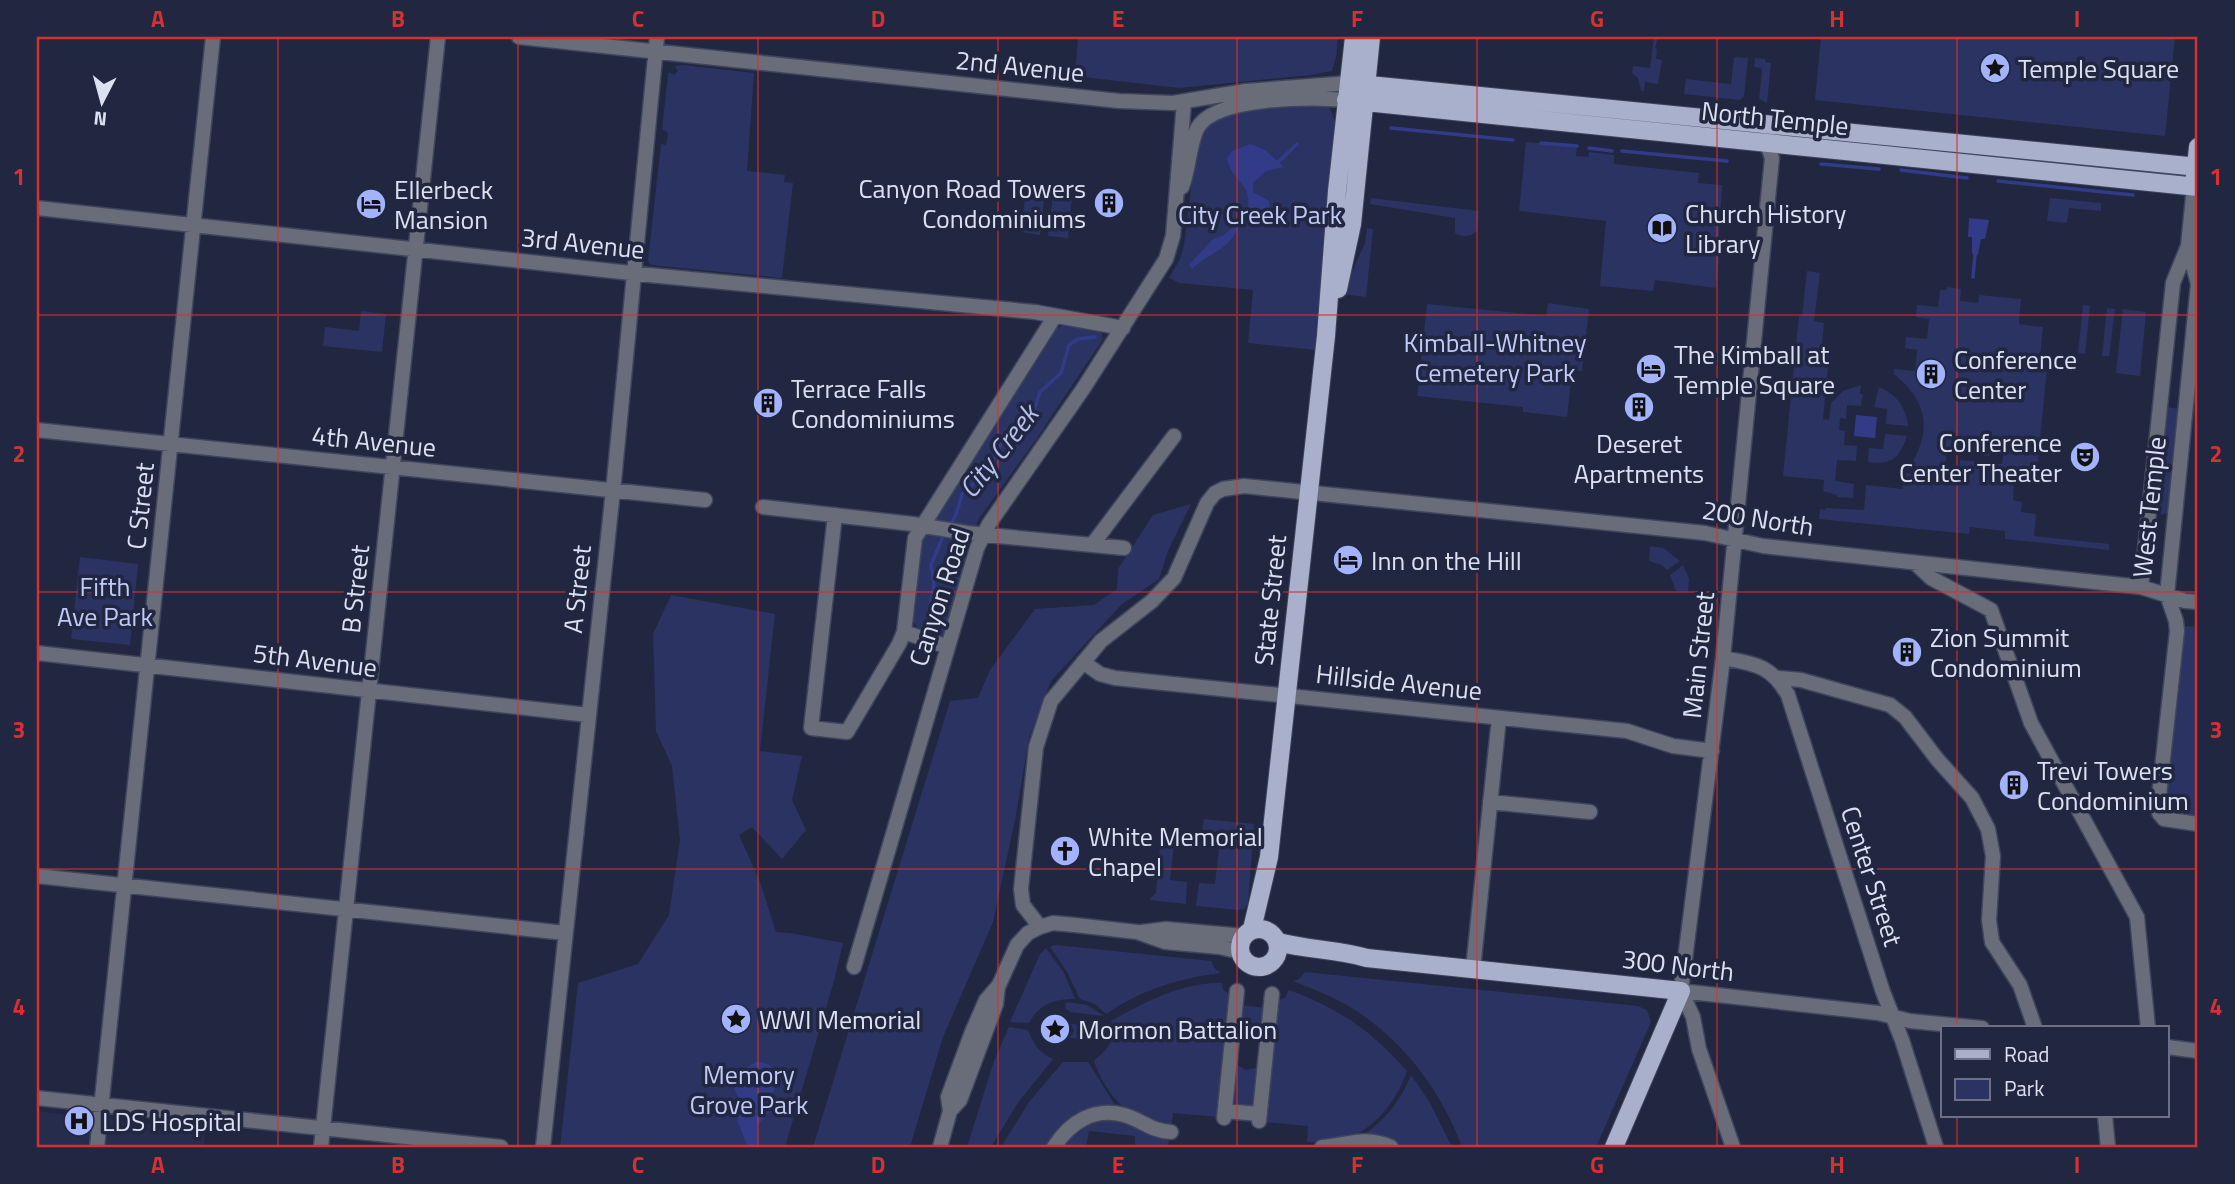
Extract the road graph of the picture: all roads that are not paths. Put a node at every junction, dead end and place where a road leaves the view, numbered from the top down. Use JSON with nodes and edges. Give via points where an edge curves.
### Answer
{"nodes":[{"id":1,"x":213,"y":37,"type":"edge"},
{"id":2,"x":438,"y":37,"type":"edge"},
{"id":3,"x":519,"y":37,"type":"edge"},
{"id":4,"x":1354,"y":37,"type":"edge"},
{"id":5,"x":1371,"y":37,"type":"edge"},
{"id":6,"x":657,"y":44,"type":"edge"},
{"id":7,"x":1356,"y":92,"type":"junction"},
{"id":8,"x":1184,"y":102,"type":"junction"},
{"id":9,"x":1777,"y":124,"type":"junction"},
{"id":10,"x":2198,"y":147,"type":"edge"},
{"id":11,"x":1773,"y":149,"type":"junction"},
{"id":12,"x":2197,"y":167,"type":"edge"},
{"id":13,"x":2196,"y":187,"type":"edge"},
{"id":14,"x":1176,"y":202,"type":"junction"},
{"id":15,"x":37,"y":208,"type":"edge"},
{"id":16,"x":193,"y":225,"type":"junction"},
{"id":17,"x":2188,"y":246,"type":"junction"},
{"id":18,"x":415,"y":250,"type":"junction"},
{"id":19,"x":634,"y":274,"type":"junction"},
{"id":20,"x":1055,"y":316,"type":"junction"},
{"id":21,"x":1123,"y":328,"type":"junction"},
{"id":22,"x":37,"y":430,"type":"edge"},
{"id":23,"x":1174,"y":436,"type":"dead end"},
{"id":24,"x":172,"y":444,"type":"junction"},
{"id":25,"x":392,"y":467,"type":"junction"},
{"id":26,"x":613,"y":491,"type":"junction"},
{"id":27,"x":1309,"y":492,"type":"junction"},
{"id":28,"x":705,"y":500,"type":"dead end"},
{"id":29,"x":763,"y":507,"type":"dead end"},
{"id":30,"x":835,"y":515,"type":"junction"},
{"id":31,"x":922,"y":525,"type":"junction"},
{"id":32,"x":983,"y":535,"type":"junction"},
{"id":33,"x":1735,"y":540,"type":"junction"},
{"id":34,"x":1092,"y":545,"type":"junction"},
{"id":35,"x":1124,"y":548,"type":"dead end"},
{"id":36,"x":1915,"y":563,"type":"junction"},
{"id":37,"x":2141,"y":587,"type":"junction"},
{"id":38,"x":2167,"y":595,"type":"junction"},
{"id":39,"x":2198,"y":602,"type":"edge"},
{"id":40,"x":904,"y":632,"type":"junction"},
{"id":41,"x":948,"y":647,"type":"junction"},
{"id":42,"x":37,"y":653,"type":"edge"},
{"id":43,"x":1723,"y":658,"type":"junction"},
{"id":44,"x":1083,"y":662,"type":"junction"},
{"id":45,"x":148,"y":665,"type":"junction"},
{"id":46,"x":1779,"y":678,"type":"junction"},
{"id":47,"x":369,"y":690,"type":"junction"},
{"id":48,"x":1286,"y":696,"type":"junction"},
{"id":49,"x":589,"y":715,"type":"junction"},
{"id":50,"x":1499,"y":718,"type":"junction"},
{"id":51,"x":1712,"y":751,"type":"junction"},
{"id":52,"x":1490,"y":802,"type":"junction"},
{"id":53,"x":1590,"y":812,"type":"dead end"},
{"id":54,"x":2198,"y":824,"type":"edge"},
{"id":55,"x":37,"y":876,"type":"edge"},
{"id":56,"x":125,"y":886,"type":"junction"},
{"id":57,"x":345,"y":909,"type":"junction"},
{"id":58,"x":1040,"y":927,"type":"junction"},
{"id":59,"x":565,"y":933,"type":"junction"},
{"id":60,"x":1260,"y":941,"type":"junction"},
{"id":61,"x":854,"y":967,"type":"dead end"},
{"id":62,"x":1473,"y":969,"type":"junction"},
{"id":63,"x":1237,"y":991,"type":"dead end"},
{"id":64,"x":1681,"y":991,"type":"junction"},
{"id":65,"x":1272,"y":994,"type":"dead end"},
{"id":66,"x":1893,"y":1017,"type":"junction"},
{"id":67,"x":1966,"y":1026,"type":"edge"},
{"id":68,"x":2034,"y":1026,"type":"edge"},
{"id":69,"x":2148,"y":1026,"type":"edge"},
{"id":70,"x":2168,"y":1047,"type":"edge"},
{"id":71,"x":2198,"y":1051,"type":"edge"},
{"id":72,"x":37,"y":1098,"type":"edge"},
{"id":73,"x":102,"y":1105,"type":"junction"},
{"id":74,"x":2105,"y":1118,"type":"edge"},
{"id":75,"x":323,"y":1128,"type":"junction"},
{"id":76,"x":1171,"y":1132,"type":"dead end"},
{"id":77,"x":97,"y":1147,"type":"edge"},
{"id":78,"x":321,"y":1147,"type":"edge"},
{"id":79,"x":501,"y":1147,"type":"edge"},
{"id":80,"x":543,"y":1147,"type":"edge"},
{"id":81,"x":940,"y":1147,"type":"edge"},
{"id":82,"x":1055,"y":1147,"type":"edge"},
{"id":83,"x":1322,"y":1147,"type":"edge"},
{"id":84,"x":1391,"y":1147,"type":"edge"},
{"id":85,"x":1614,"y":1147,"type":"edge"},
{"id":86,"x":1733,"y":1147,"type":"edge"},
{"id":87,"x":1936,"y":1147,"type":"edge"},
{"id":88,"x":2108,"y":1147,"type":"edge"}],
"edges":[{"from":1,"to":16,"type":"street","name":"C Street"},
{"from":2,"to":18,"type":"street","name":"B Street"},
{"from":3,"to":6,"type":"street","name":"2nd Avenue"},
{"from":4,"to":7,"type":"main road","name":"State Street"},
{"from":5,"to":7,"type":"main road","name":"State Street"},
{"from":6,"to":8,"type":"street","name":"2nd Avenue","via":[[1119,102]]},
{"from":6,"to":19,"type":"street","name":"A Street"},
{"from":7,"to":8,"type":"street","name":"2nd Avenue","via":[[1245,91]]},
{"from":7,"to":9,"type":"main road","name":"North Temple"},
{"from":7,"to":11,"type":"main road","name":"North Temple"},
{"from":7,"to":14,"type":"street","name":"Canyon Road","via":[[1219,110],[1198,127]]},
{"from":7,"to":27,"type":"main road","name":"State Street","via":[[1349,241],[1326,336]]},
{"from":8,"to":14,"type":"street","name":"Canyon Road"},
{"from":9,"to":11,"type":"street","name":"Main Street"},
{"from":9,"to":12,"type":"main road","name":"North Temple"},
{"from":10,"to":12,"type":"main road","name":"West Temple"},
{"from":11,"to":13,"type":"main road","name":"North Temple"},
{"from":11,"to":33,"type":"street","name":"Main Street"},
{"from":12,"to":13,"type":"main road","name":"West Temple"},
{"from":13,"to":17,"type":"street","name":"West Temple"},
{"from":14,"to":21,"type":"street","name":"Canyon Road","via":[[1167,259]]},
{"from":15,"to":16,"type":"street","name":"3rd Avenue"},
{"from":16,"to":18,"type":"street","name":"3rd Avenue"},
{"from":16,"to":24,"type":"street","name":"C Street"},
{"from":17,"to":37,"type":"street","name":"West Temple","via":[[2173,283]]},
{"from":17,"to":38,"type":"street","name":"West Temple","via":[[2198,284]]},
{"from":18,"to":19,"type":"street","name":"3rd Avenue"},
{"from":18,"to":25,"type":"street","name":"B Street"},
{"from":19,"to":20,"type":"street","name":"3rd Avenue"},
{"from":19,"to":26,"type":"street","name":"A Street"},
{"from":20,"to":21,"type":"street","name":"3rd Avenue"},
{"from":20,"to":31,"type":"street","name":"Canyon Road"},
{"from":21,"to":32,"type":"street","name":"Canyon Road"},
{"from":22,"to":24,"type":"street","name":"4th Avenue"},
{"from":23,"to":34,"type":"street"},
{"from":24,"to":25,"type":"street","name":"4th Avenue"},
{"from":24,"to":45,"type":"street","name":"C Street"},
{"from":25,"to":26,"type":"street","name":"4th Avenue"},
{"from":25,"to":47,"type":"street","name":"B Street"},
{"from":26,"to":28,"type":"street","name":"4th Avenue"},
{"from":26,"to":49,"type":"street","name":"A Street"},
{"from":27,"to":33,"type":"street","name":"200 North","via":[[1705,533]]},
{"from":27,"to":44,"type":"street","name":"200 North","via":[[1244,486],[1216,493],[1207,503],[1174,578]]},
{"from":27,"to":48,"type":"main road","name":"State Street"},
{"from":29,"to":30,"type":"street"},
{"from":30,"to":31,"type":"street"},
{"from":30,"to":40,"type":"street","via":[[811,728],[847,732]]},
{"from":31,"to":32,"type":"street"},
{"from":31,"to":40,"type":"street","name":"Canyon Road","via":[[913,547]]},
{"from":32,"to":34,"type":"street"},
{"from":32,"to":41,"type":"street","name":"Canyon Road"},
{"from":33,"to":36,"type":"street","name":"200 North"},
{"from":33,"to":43,"type":"street","name":"Main Street"},
{"from":34,"to":35,"type":"street"},
{"from":36,"to":37,"type":"street","name":"200 North"},
{"from":36,"to":69,"type":"street","via":[[1931,578],[1991,610],[2031,723],[2137,918]]},
{"from":37,"to":38,"type":"street","name":"200 North"},
{"from":38,"to":39,"type":"street","name":"200 North"},
{"from":38,"to":54,"type":"street","name":"West Temple","via":[[2176,631],[2158,809],[2168,821]]},
{"from":40,"to":41,"type":"street"},
{"from":41,"to":61,"type":"street","name":"Canyon Road"},
{"from":42,"to":45,"type":"street","name":"5th Avenue"},
{"from":43,"to":46,"type":"street","via":[[1764,668]]},
{"from":43,"to":51,"type":"street","name":"Main Street"},
{"from":44,"to":48,"type":"street","name":"Hillside Avenue","via":[[1115,678]]},
{"from":44,"to":58,"type":"street","name":"200 North","via":[[1051,701],[1036,747],[1021,896]]},
{"from":45,"to":47,"type":"street","name":"5th Avenue"},
{"from":45,"to":56,"type":"street","name":"C Street"},
{"from":46,"to":66,"type":"street","name":"Center Street"},
{"from":46,"to":68,"type":"street","via":[[1890,705],[1972,798],[1988,829],[1993,856],[1992,943],[2020,985]]},
{"from":47,"to":49,"type":"street","name":"5th Avenue"},
{"from":47,"to":57,"type":"street","name":"B Street"},
{"from":48,"to":50,"type":"street","name":"Hillside Avenue"},
{"from":48,"to":60,"type":"main road","name":"State Street"},
{"from":49,"to":59,"type":"street","name":"A Street"},
{"from":50,"to":51,"type":"street","name":"Hillside Avenue","via":[[1627,731],[1672,746]]},
{"from":50,"to":52,"type":"street"},
{"from":51,"to":64,"type":"street","name":"Main Street"},
{"from":52,"to":53,"type":"street"},
{"from":52,"to":62,"type":"street"},
{"from":55,"to":56,"type":"street"},
{"from":56,"to":57,"type":"street"},
{"from":56,"to":73,"type":"street","name":"C Street"},
{"from":57,"to":59,"type":"street"},
{"from":57,"to":75,"type":"street","name":"B Street"},
{"from":58,"to":60,"type":"street","name":"300 North","via":[[1053,923],[1137,932],[1166,929]]},
{"from":58,"to":81,"type":"street","via":[[1020,941],[999,985],[996,1004],[960,1100],[950,1111]]},
{"from":59,"to":80,"type":"street","name":"A Street"},
{"from":60,"to":62,"type":"main road","name":"300 North"},
{"from":62,"to":64,"type":"main road","name":"300 North"},
{"from":63,"to":65,"type":"street","via":[[1225,1114],[1259,1118]]},
{"from":64,"to":66,"type":"street","name":"300 North"},
{"from":64,"to":85,"type":"main road"},
{"from":64,"to":86,"type":"street","name":"Main Street"},
{"from":66,"to":67,"type":"street","name":"300 North"},
{"from":66,"to":87,"type":"street","name":"Center Street"},
{"from":70,"to":71,"type":"street"},
{"from":72,"to":73,"type":"street"},
{"from":73,"to":75,"type":"street"},
{"from":73,"to":77,"type":"street","name":"C Street"},
{"from":74,"to":88,"type":"street"},
{"from":75,"to":78,"type":"street","name":"B Street"},
{"from":75,"to":79,"type":"street"},
{"from":76,"to":82,"type":"street","via":[[1149,1128],[1126,1115],[1088,1115],[1072,1125]]},
{"from":83,"to":84,"type":"street","via":[[1365,1140]]}]}
